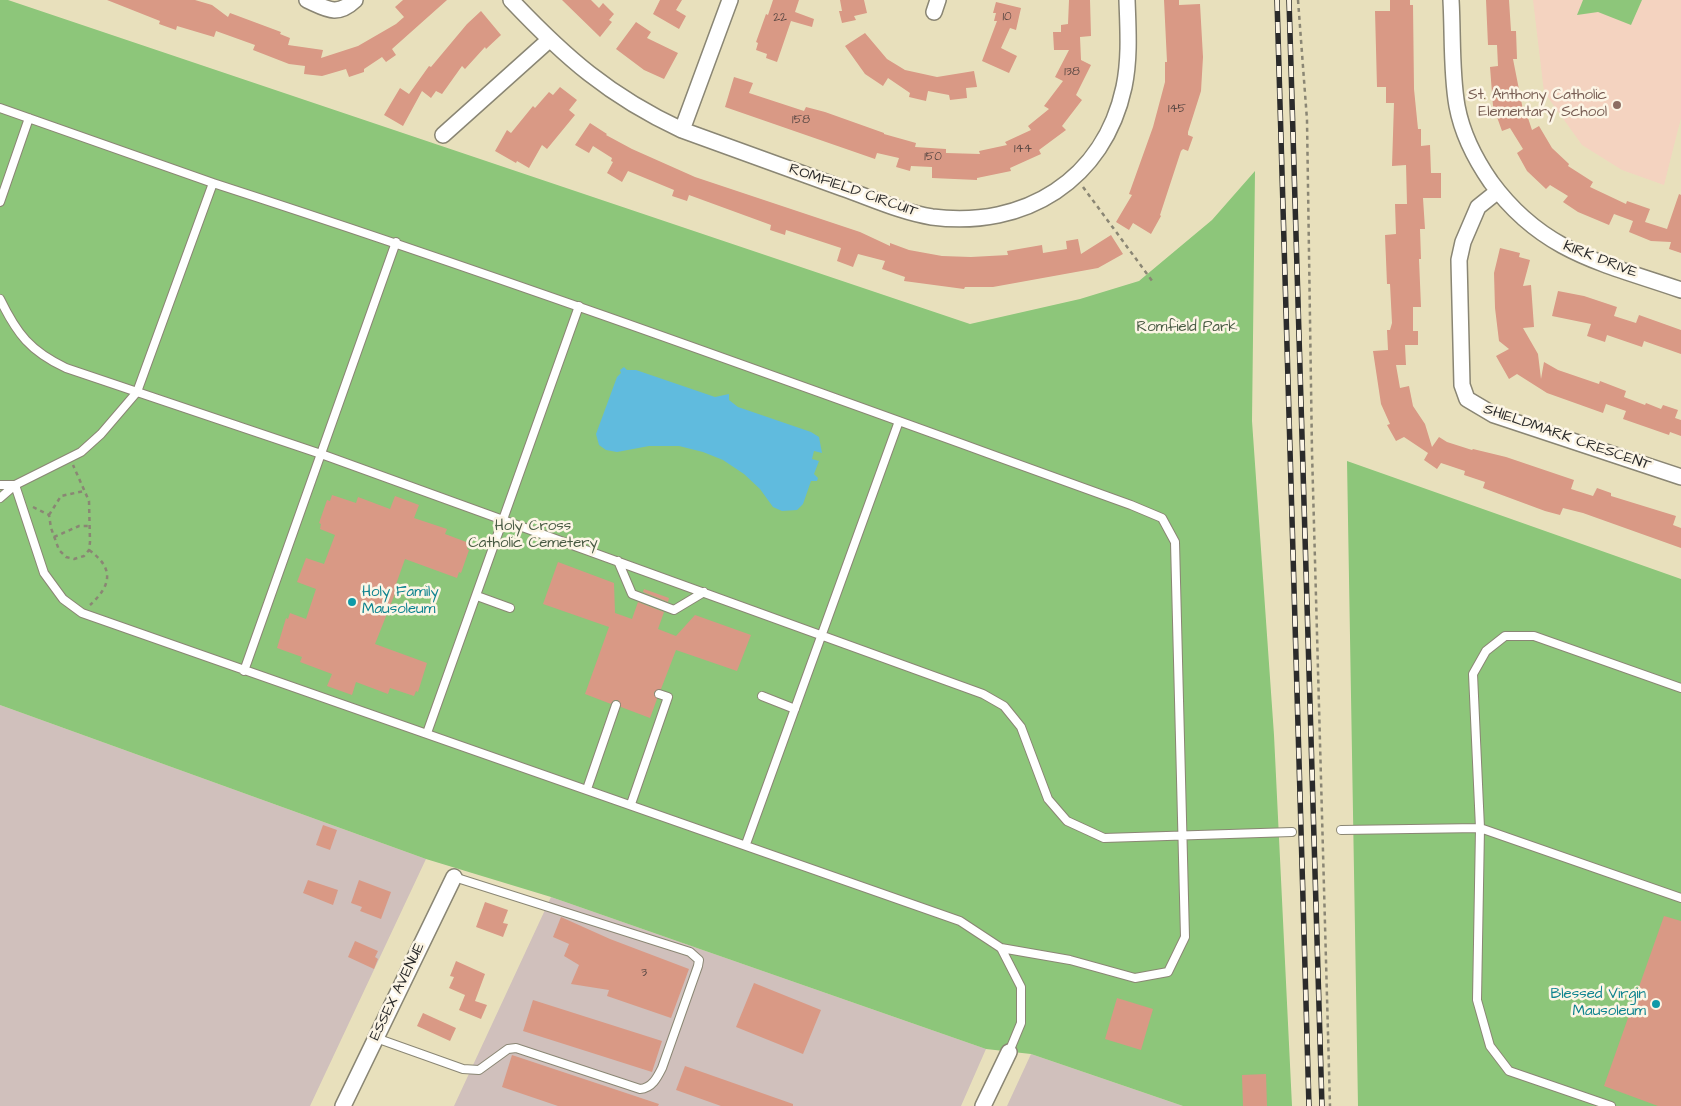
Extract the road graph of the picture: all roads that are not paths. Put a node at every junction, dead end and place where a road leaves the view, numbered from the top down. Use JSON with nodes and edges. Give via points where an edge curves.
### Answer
{"nodes":[{"id":1,"x":308,"y":0,"type":"edge"},
{"id":2,"x":355,"y":0,"type":"edge"},
{"id":3,"x":511,"y":0,"type":"edge"},
{"id":4,"x":730,"y":0,"type":"edge"},
{"id":5,"x":1127,"y":0,"type":"edge"},
{"id":6,"x":1452,"y":0,"type":"edge"},
{"id":7,"x":549,"y":40,"type":"junction"},
{"id":8,"x":0,"y":108,"type":"edge"},
{"id":9,"x":29,"y":118,"type":"junction"},
{"id":10,"x":682,"y":130,"type":"junction"},
{"id":11,"x":444,"y":135,"type":"dead end"},
{"id":12,"x":213,"y":183,"type":"junction"},
{"id":13,"x":1498,"y":191,"type":"junction"},
{"id":14,"x":0,"y":202,"type":"edge"},
{"id":15,"x":396,"y":242,"type":"junction"},
{"id":16,"x":1681,"y":290,"type":"edge"},
{"id":17,"x":0,"y":299,"type":"edge"},
{"id":18,"x":579,"y":306,"type":"junction"},
{"id":19,"x":3,"y":311,"type":"edge"},
{"id":20,"x":137,"y":392,"type":"junction"},
{"id":21,"x":899,"y":421,"type":"junction"},
{"id":22,"x":321,"y":454,"type":"junction"},
{"id":23,"x":1681,"y":477,"type":"edge"},
{"id":24,"x":14,"y":484,"type":"junction"},
{"id":25,"x":0,"y":485,"type":"edge"},
{"id":26,"x":0,"y":498,"type":"edge"},
{"id":27,"x":504,"y":520,"type":"junction"},
{"id":28,"x":618,"y":561,"type":"junction"},
{"id":29,"x":704,"y":592,"type":"junction"},
{"id":30,"x":477,"y":596,"type":"junction"},
{"id":31,"x":510,"y":608,"type":"dead end"},
{"id":32,"x":822,"y":635,"type":"junction"},
{"id":33,"x":244,"y":670,"type":"junction"},
{"id":34,"x":1681,"y":688,"type":"edge"},
{"id":35,"x":659,"y":694,"type":"dead end"},
{"id":36,"x":762,"y":696,"type":"dead end"},
{"id":37,"x":616,"y":706,"type":"dead end"},
{"id":38,"x":795,"y":709,"type":"junction"},
{"id":39,"x":428,"y":733,"type":"junction"},
{"id":40,"x":587,"y":789,"type":"junction"},
{"id":41,"x":631,"y":804,"type":"junction"},
{"id":42,"x":1480,"y":828,"type":"junction"},
{"id":43,"x":1342,"y":830,"type":"dead end"},
{"id":44,"x":1292,"y":832,"type":"dead end"},
{"id":45,"x":1182,"y":835,"type":"junction"},
{"id":46,"x":746,"y":844,"type":"junction"},
{"id":47,"x":454,"y":877,"type":"joint"},
{"id":48,"x":1681,"y":898,"type":"edge"},
{"id":49,"x":1001,"y":948,"type":"junction"},
{"id":50,"x":376,"y":1038,"type":"junction"},
{"id":51,"x":1009,"y":1052,"type":"joint"},
{"id":52,"x":343,"y":1106,"type":"edge"},
{"id":53,"x":984,"y":1106,"type":"edge"},
{"id":54,"x":1610,"y":1106,"type":"edge"}],
"edges":[{"from":1,"to":2,"type":"street","via":[[337,11],[347,8]]},
{"from":3,"to":7,"type":"street","name":"ROMFIELD CIRCUIT"},
{"from":4,"to":10,"type":"street"},
{"from":5,"to":10,"type":"street","name":"ROMFIELD CIRCUIT","via":[[1128,64],[1120,103],[1105,137],[1076,177],[1050,196],[1018,210],[974,219],[930,216],[904,210]]},
{"from":6,"to":13,"type":"street","name":"KIRK DRIVE","via":[[1457,106],[1474,155]]},
{"from":7,"to":10,"type":"street","name":"ROMFIELD CIRCUIT","via":[[609,90]]},
{"from":7,"to":11,"type":"street"},
{"from":8,"to":9,"type":"lane"},
{"from":9,"to":12,"type":"lane"},
{"from":9,"to":14,"type":"lane"},
{"from":12,"to":15,"type":"lane"},
{"from":12,"to":20,"type":"lane"},
{"from":13,"to":16,"type":"street","name":"KIRK DRIVE","via":[[1513,210],[1548,239],[1579,255]]},
{"from":13,"to":23,"type":"street","name":"SHIELDMARK CRESCENT","via":[[1478,207],[1462,242],[1459,260],[1462,385],[1467,399],[1494,415]]},
{"from":15,"to":18,"type":"lane"},
{"from":15,"to":22,"type":"lane"},
{"from":17,"to":19,"type":"lane"},
{"from":18,"to":21,"type":"lane"},
{"from":18,"to":27,"type":"lane"},
{"from":19,"to":20,"type":"lane","via":[[27,344],[45,358]]},
{"from":20,"to":22,"type":"lane"},
{"from":20,"to":24,"type":"lane","via":[[101,434],[80,452]]},
{"from":21,"to":32,"type":"lane"},
{"from":21,"to":45,"type":"lane","via":[[1162,518],[1176,542]]},
{"from":22,"to":27,"type":"lane"},
{"from":22,"to":33,"type":"lane"},
{"from":24,"to":25,"type":"lane"},
{"from":24,"to":26,"type":"lane"},
{"from":24,"to":33,"type":"lane","via":[[44,573],[63,599],[82,613]]},
{"from":27,"to":28,"type":"lane"},
{"from":27,"to":30,"type":"lane"},
{"from":28,"to":29,"type":"lane"},
{"from":28,"to":29,"type":"lane","via":[[632,594],[674,610]]},
{"from":29,"to":32,"type":"lane"},
{"from":30,"to":31,"type":"lane"},
{"from":30,"to":39,"type":"lane"},
{"from":32,"to":38,"type":"lane"},
{"from":32,"to":45,"type":"lane","via":[[984,694],[1004,706],[1021,726],[1048,799],[1067,821],[1104,838]]},
{"from":33,"to":39,"type":"lane"},
{"from":34,"to":42,"type":"lane","via":[[1534,636],[1505,636],[1486,651],[1473,674]]},
{"from":35,"to":41,"type":"lane","via":[[668,697]]},
{"from":36,"to":38,"type":"lane"},
{"from":37,"to":40,"type":"lane"},
{"from":38,"to":46,"type":"lane"},
{"from":39,"to":40,"type":"lane"},
{"from":40,"to":41,"type":"lane"},
{"from":41,"to":46,"type":"lane"},
{"from":42,"to":43,"type":"lane"},
{"from":42,"to":48,"type":"lane"},
{"from":42,"to":54,"type":"lane","via":[[1477,1000],[1490,1046],[1509,1071]]},
{"from":44,"to":45,"type":"lane"},
{"from":45,"to":49,"type":"lane","via":[[1185,937],[1168,972],[1134,978],[1070,960]]},
{"from":46,"to":49,"type":"lane","via":[[960,921]]},
{"from":47,"to":50,"type":"street","name":"ESSEX AVENUE"},
{"from":47,"to":50,"type":"lane","via":[[690,952],[699,960],[662,1068],[654,1082],[646,1089],[640,1089],[516,1048],[508,1049],[479,1070],[463,1070]]},
{"from":49,"to":51,"type":"lane","via":[[1020,987],[1021,1023]]},
{"from":50,"to":52,"type":"street","name":"ESSEX AVENUE"},
{"from":51,"to":53,"type":"street"}]}
